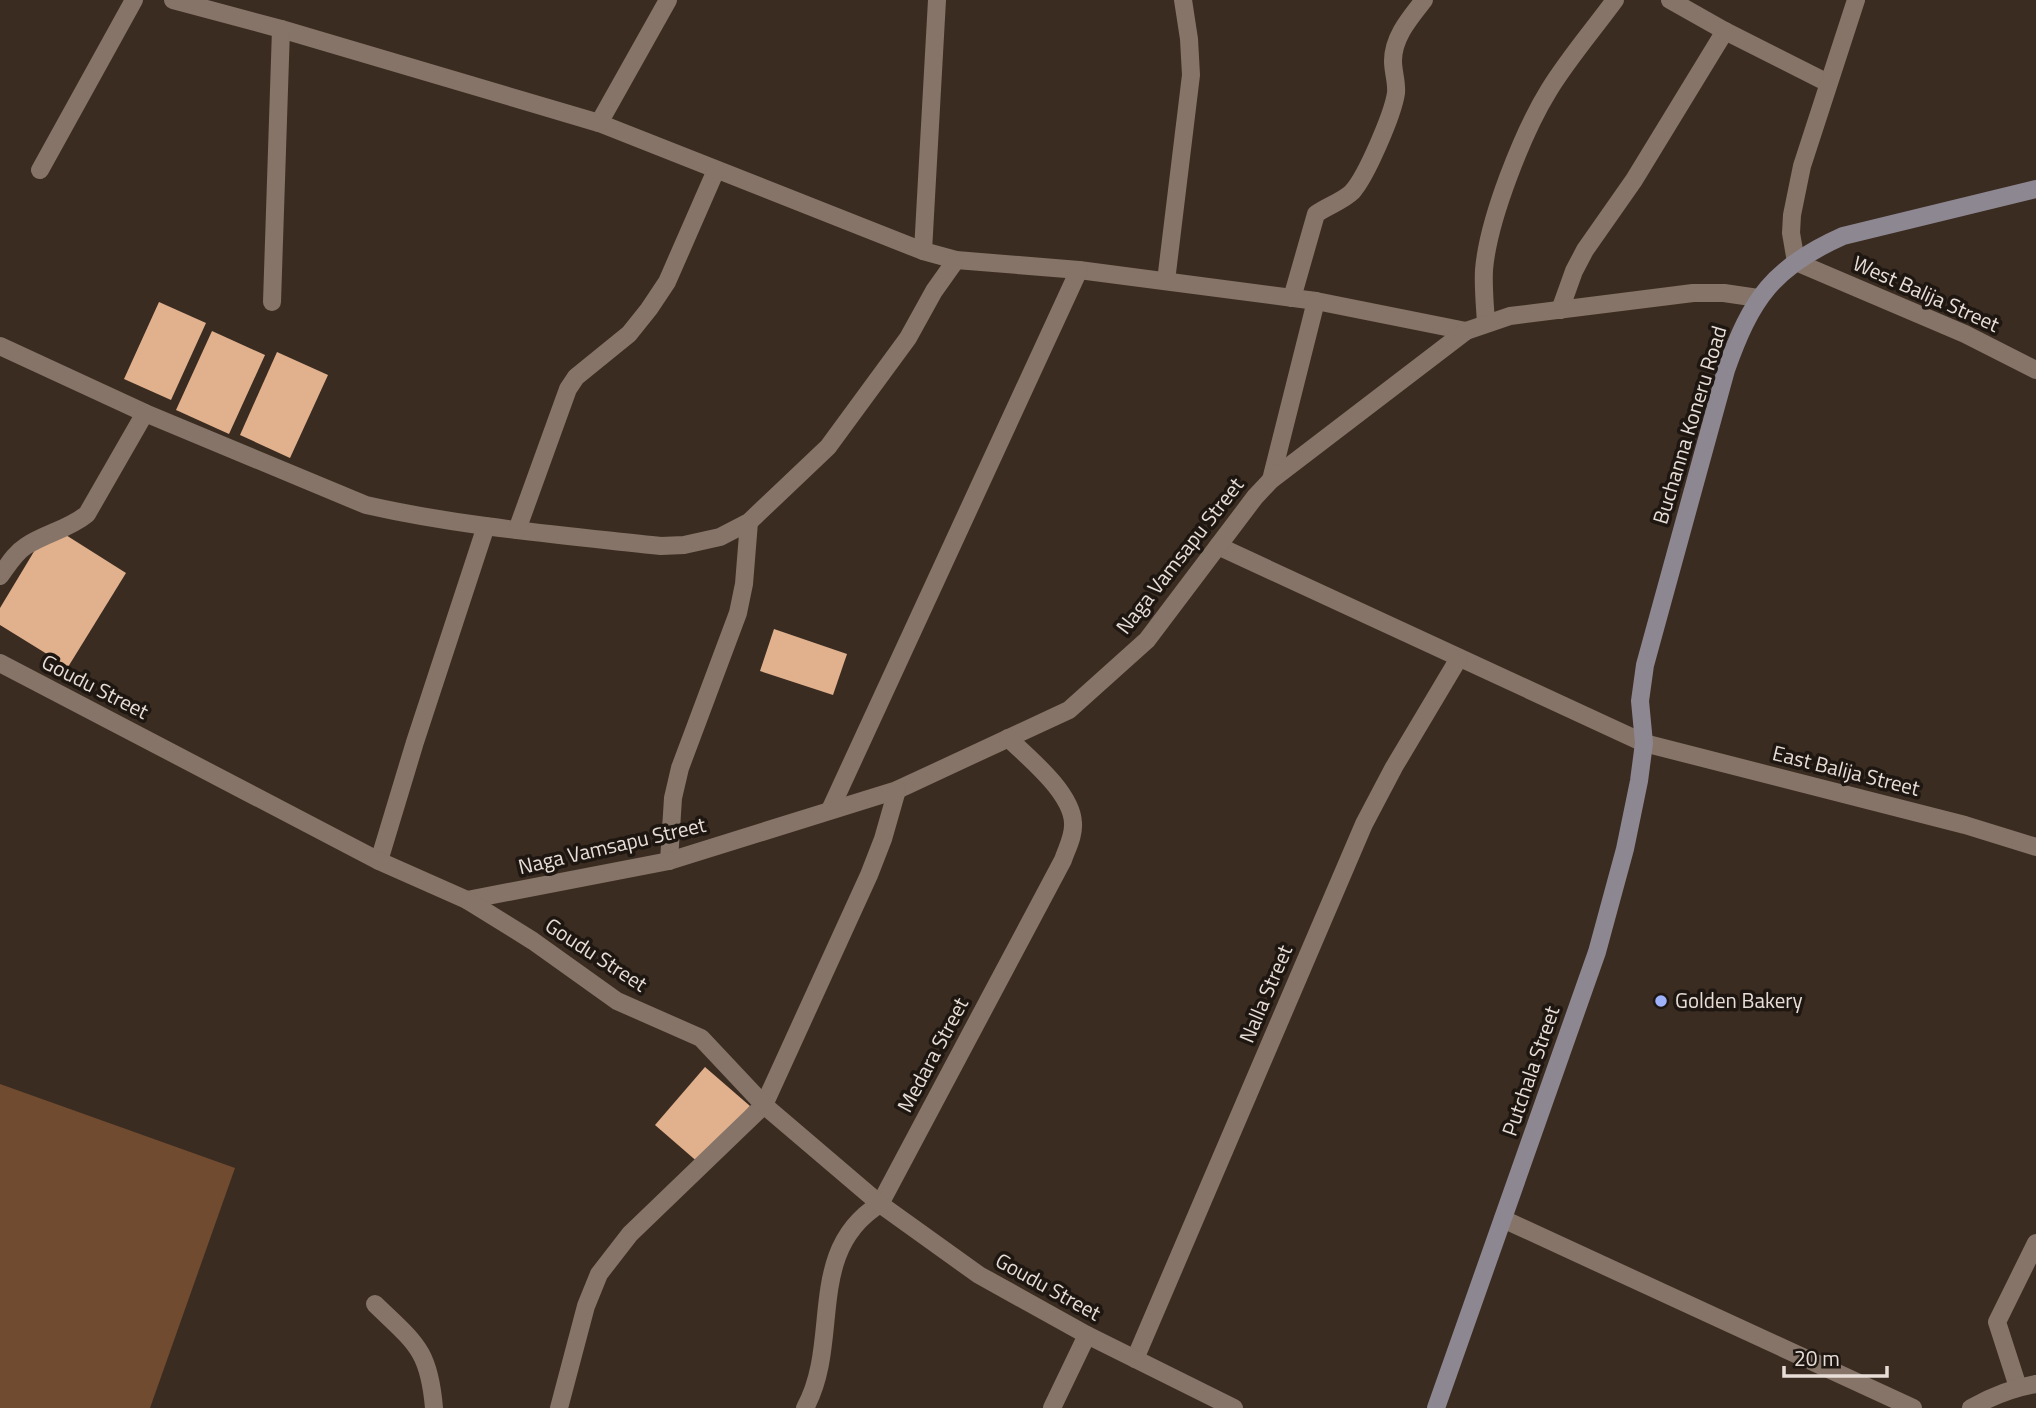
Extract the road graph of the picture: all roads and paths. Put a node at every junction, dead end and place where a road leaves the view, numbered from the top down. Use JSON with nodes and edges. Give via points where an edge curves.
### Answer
{"nodes":[{"id":1,"x":134,"y":0,"type":"edge"},
{"id":2,"x":173,"y":0,"type":"edge"},
{"id":3,"x":668,"y":0,"type":"edge"},
{"id":4,"x":937,"y":0,"type":"edge"},
{"id":5,"x":1183,"y":0,"type":"edge"},
{"id":6,"x":1424,"y":0,"type":"edge"},
{"id":7,"x":1615,"y":0,"type":"edge"},
{"id":8,"x":1670,"y":0,"type":"edge"},
{"id":9,"x":1856,"y":0,"type":"edge"},
{"id":10,"x":281,"y":29,"type":"junction"},
{"id":11,"x":1725,"y":31,"type":"junction"},
{"id":12,"x":1829,"y":83,"type":"junction"},
{"id":13,"x":599,"y":123,"type":"junction"},
{"id":14,"x":40,"y":170,"type":"dead end"},
{"id":15,"x":716,"y":170,"type":"junction"},
{"id":16,"x":2036,"y":189,"type":"edge"},
{"id":17,"x":923,"y":251,"type":"junction"},
{"id":18,"x":956,"y":260,"type":"junction"},
{"id":19,"x":1796,"y":261,"type":"junction"},
{"id":20,"x":1079,"y":270,"type":"junction"},
{"id":21,"x":1166,"y":281,"type":"junction"},
{"id":22,"x":1292,"y":298,"type":"junction"},
{"id":23,"x":1758,"y":298,"type":"junction"},
{"id":24,"x":1316,"y":301,"type":"junction"},
{"id":25,"x":272,"y":302,"type":"dead end"},
{"id":26,"x":1560,"y":310,"type":"junction"},
{"id":27,"x":1486,"y":323,"type":"junction"},
{"id":28,"x":1466,"y":331,"type":"junction"},
{"id":29,"x":0,"y":346,"type":"edge"},
{"id":30,"x":2036,"y":370,"type":"edge"},
{"id":31,"x":145,"y":414,"type":"junction"},
{"id":32,"x":1270,"y":480,"type":"junction"},
{"id":33,"x":750,"y":522,"type":"junction"},
{"id":34,"x":486,"y":526,"type":"junction"},
{"id":35,"x":517,"y":530,"type":"junction"},
{"id":36,"x":1218,"y":546,"type":"junction"},
{"id":37,"x":0,"y":576,"type":"edge"},
{"id":38,"x":1459,"y":658,"type":"junction"},
{"id":39,"x":0,"y":663,"type":"edge"},
{"id":40,"x":1008,"y":738,"type":"junction"},
{"id":41,"x":1644,"y":743,"type":"junction"},
{"id":42,"x":897,"y":790,"type":"junction"},
{"id":43,"x":830,"y":810,"type":"junction"},
{"id":44,"x":2036,"y":847,"type":"edge"},
{"id":45,"x":379,"y":861,"type":"junction"},
{"id":46,"x":669,"y":861,"type":"junction"},
{"id":47,"x":467,"y":900,"type":"junction"},
{"id":48,"x":764,"y":1105,"type":"junction"},
{"id":49,"x":880,"y":1204,"type":"junction"},
{"id":50,"x":1503,"y":1219,"type":"junction"},
{"id":51,"x":2036,"y":1244,"type":"edge"},
{"id":52,"x":375,"y":1304,"type":"dead end"},
{"id":53,"x":1087,"y":1335,"type":"junction"},
{"id":54,"x":1135,"y":1359,"type":"junction"},
{"id":55,"x":2036,"y":1384,"type":"edge"},
{"id":56,"x":2018,"y":1387,"type":"junction"},
{"id":57,"x":434,"y":1408,"type":"edge"},
{"id":58,"x":559,"y":1408,"type":"edge"},
{"id":59,"x":805,"y":1408,"type":"edge"},
{"id":60,"x":1052,"y":1408,"type":"edge"},
{"id":61,"x":1234,"y":1408,"type":"edge"},
{"id":62,"x":1436,"y":1408,"type":"edge"},
{"id":63,"x":1913,"y":1408,"type":"edge"},
{"id":64,"x":1971,"y":1408,"type":"edge"}],
"edges":[{"from":1,"to":14,"type":"street"},
{"from":2,"to":10,"type":"street"},
{"from":3,"to":13,"type":"street"},
{"from":4,"to":17,"type":"street"},
{"from":5,"to":21,"type":"street","via":[[1191,75]]},
{"from":6,"to":22,"type":"street","via":[[1394,46],[1394,103],[1361,181],[1350,194],[1316,214]]},
{"from":7,"to":27,"type":"street","via":[[1550,88],[1513,168],[1496,213],[1484,269]]},
{"from":8,"to":11,"type":"street"},
{"from":9,"to":12,"type":"street"},
{"from":10,"to":13,"type":"street"},
{"from":10,"to":25,"type":"street"},
{"from":11,"to":12,"type":"street"},
{"from":11,"to":26,"type":"street","via":[[1634,180],[1585,250]]},
{"from":12,"to":19,"type":"street","via":[[1791,215]]},
{"from":13,"to":15,"type":"street"},
{"from":15,"to":17,"type":"street"},
{"from":15,"to":35,"type":"street","via":[[667,282],[649,309],[629,334],[576,377],[568,389]]},
{"from":16,"to":19,"type":"main road","name":"Buchanna Koneru Road","via":[[1843,236]]},
{"from":17,"to":18,"type":"street"},
{"from":18,"to":20,"type":"street"},
{"from":18,"to":33,"type":"street","via":[[908,338],[828,447]]},
{"from":19,"to":23,"type":"main road","name":"Buchanna Koneru Road"},
{"from":19,"to":30,"type":"street","name":"West Balija Street"},
{"from":20,"to":21,"type":"street"},
{"from":20,"to":43,"type":"street"},
{"from":21,"to":22,"type":"street"},
{"from":22,"to":24,"type":"street"},
{"from":23,"to":26,"type":"street","name":"Naga Vamsapu Street","via":[[1693,293]]},
{"from":23,"to":41,"type":"main road","name":"Buchanna Koneru Road","via":[[1726,370],[1645,665],[1640,701]]},
{"from":24,"to":28,"type":"street"},
{"from":24,"to":32,"type":"street"},
{"from":26,"to":27,"type":"street","name":"Naga Vamsapu Street"},
{"from":27,"to":28,"type":"street","name":"Naga Vamsapu Street"},
{"from":28,"to":32,"type":"street","name":"Naga Vamsapu Street"},
{"from":29,"to":31,"type":"street"},
{"from":31,"to":34,"type":"street","via":[[366,505]]},
{"from":31,"to":37,"type":"street","via":[[87,514],[26,546]]},
{"from":32,"to":36,"type":"street","name":"Naga Vamsapu Street"},
{"from":33,"to":35,"type":"street","via":[[720,537],[684,545]]},
{"from":33,"to":46,"type":"street","via":[[738,613],[680,768]]},
{"from":34,"to":35,"type":"street"},
{"from":34,"to":45,"type":"street"},
{"from":36,"to":38,"type":"street","name":"East Balija Street"},
{"from":36,"to":40,"type":"street","name":"Naga Vamsapu Street","via":[[1147,640],[1069,710]]},
{"from":38,"to":41,"type":"street","name":"East Balija Street"},
{"from":38,"to":54,"type":"street","name":"Nalla Street","via":[[1364,824]]},
{"from":39,"to":45,"type":"street","name":"Goudu Street"},
{"from":40,"to":42,"type":"street","name":"Naga Vamsapu Street"},
{"from":40,"to":49,"type":"street","name":"Medara Street","via":[[1059,790],[1070,807],[1073,833],[1063,860]]},
{"from":41,"to":44,"type":"street","name":"East Balija Street"},
{"from":41,"to":50,"type":"main road","name":"Putchala Street","via":[[1625,849],[1597,952]]},
{"from":42,"to":43,"type":"street","name":"Naga Vamsapu Street"},
{"from":42,"to":48,"type":"street","via":[[869,875]]},
{"from":43,"to":46,"type":"street","name":"Naga Vamsapu Street"},
{"from":45,"to":47,"type":"street","name":"Goudu Street"},
{"from":46,"to":47,"type":"street","name":"Naga Vamsapu Street"},
{"from":47,"to":48,"type":"street","name":"Goudu Street","via":[[617,1001],[701,1038]]},
{"from":48,"to":49,"type":"street","name":"Goudu Street"},
{"from":48,"to":58,"type":"street","via":[[630,1234],[599,1274]]},
{"from":49,"to":53,"type":"street","name":"Goudu Street","via":[[979,1275]]},
{"from":49,"to":59,"type":"street","name":"Medara Street","via":[[849,1230],[834,1261],[821,1367]]},
{"from":50,"to":62,"type":"main road","name":"Putchala Street"},
{"from":50,"to":63,"type":"street"},
{"from":51,"to":56,"type":"street","via":[[1997,1322]]},
{"from":52,"to":57,"type":"street","via":[[418,1345],[431,1376]]},
{"from":53,"to":54,"type":"street","name":"Goudu Street"},
{"from":53,"to":60,"type":"street"},
{"from":54,"to":61,"type":"street","name":"Goudu Street"},
{"from":55,"to":56,"type":"street"},
{"from":56,"to":64,"type":"street"}]}
